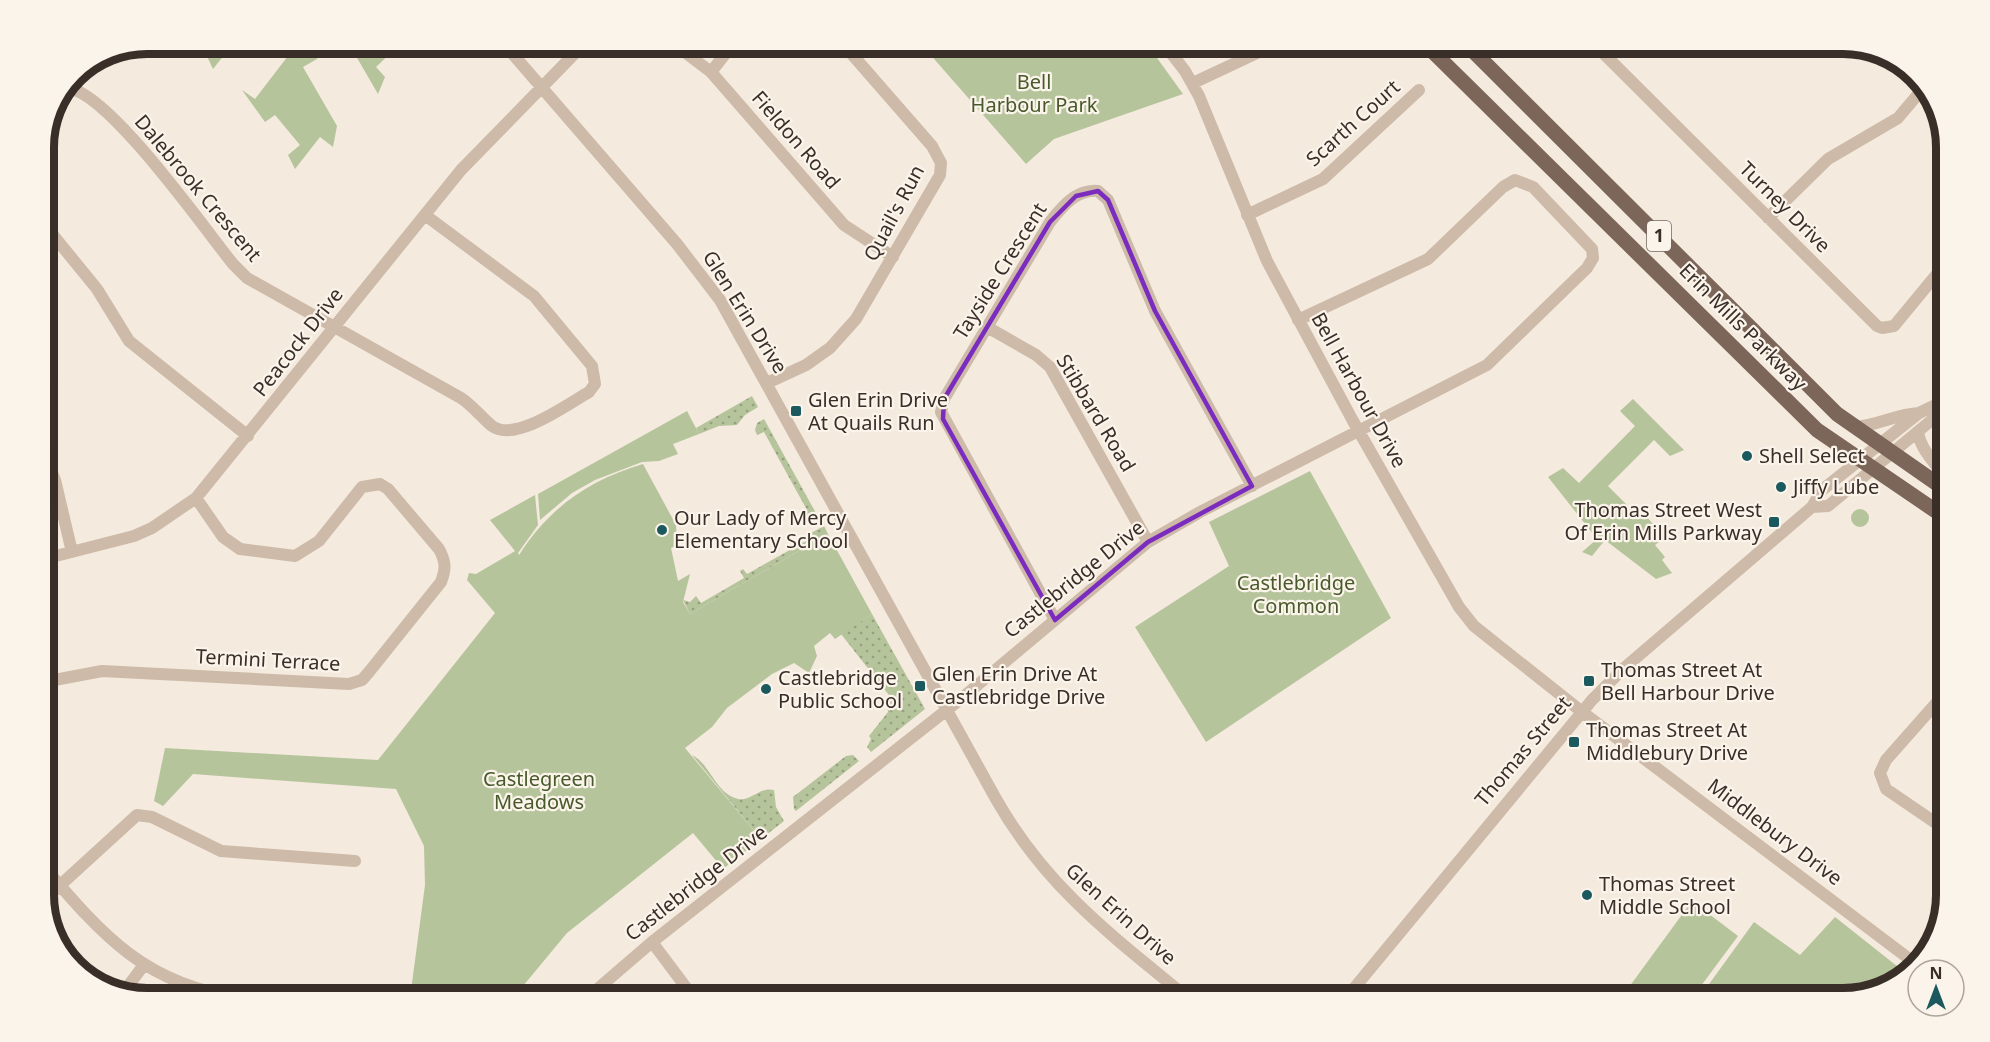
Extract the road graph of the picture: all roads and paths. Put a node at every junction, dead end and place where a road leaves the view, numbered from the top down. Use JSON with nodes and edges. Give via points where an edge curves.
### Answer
{"nodes":[{"id":1,"x":513,"y":54,"type":"edge"},
{"id":2,"x":574,"y":54,"type":"edge"},
{"id":3,"x":687,"y":54,"type":"edge"},
{"id":4,"x":725,"y":54,"type":"edge"},
{"id":5,"x":852,"y":54,"type":"edge"},
{"id":6,"x":1171,"y":54,"type":"edge"},
{"id":7,"x":1255,"y":54,"type":"edge"},
{"id":8,"x":1435,"y":54,"type":"edge"},
{"id":9,"x":1476,"y":54,"type":"edge"},
{"id":10,"x":1604,"y":54,"type":"edge"},
{"id":11,"x":711,"y":72,"type":"junction"},
{"id":12,"x":1193,"y":83,"type":"junction"},
{"id":13,"x":542,"y":88,"type":"junction"},
{"id":14,"x":74,"y":90,"type":"edge"},
{"id":15,"x":1419,"y":90,"type":"dead end"},
{"id":16,"x":1918,"y":94,"type":"edge"},
{"id":17,"x":425,"y":215,"type":"junction"},
{"id":18,"x":1247,"y":215,"type":"junction"},
{"id":19,"x":1768,"y":218,"type":"junction"},
{"id":20,"x":54,"y":236,"type":"edge"},
{"id":21,"x":893,"y":257,"type":"junction"},
{"id":22,"x":1936,"y":275,"type":"edge"},
{"id":23,"x":1298,"y":320,"type":"junction"},
{"id":24,"x":987,"y":327,"type":"junction"},
{"id":25,"x":333,"y":328,"type":"junction"},
{"id":26,"x":767,"y":383,"type":"junction"},
{"id":27,"x":1936,"y":405,"type":"edge"},
{"id":28,"x":1919,"y":413,"type":"junction"},
{"id":29,"x":1936,"y":414,"type":"edge"},
{"id":30,"x":1854,"y":427,"type":"junction"},
{"id":31,"x":1359,"y":432,"type":"junction"},
{"id":32,"x":1918,"y":432,"type":"junction"},
{"id":33,"x":248,"y":436,"type":"junction"},
{"id":34,"x":1885,"y":449,"type":"junction"},
{"id":35,"x":1866,"y":465,"type":"junction"},
{"id":36,"x":1936,"y":467,"type":"edge"},
{"id":37,"x":54,"y":478,"type":"edge"},
{"id":38,"x":1936,"y":482,"type":"edge"},
{"id":39,"x":1252,"y":486,"type":"junction"},
{"id":40,"x":196,"y":498,"type":"junction"},
{"id":41,"x":1936,"y":511,"type":"edge"},
{"id":42,"x":1148,"y":542,"type":"junction"},
{"id":43,"x":72,"y":552,"type":"junction"},
{"id":44,"x":54,"y":556,"type":"edge"},
{"id":45,"x":1055,"y":620,"type":"junction"},
{"id":46,"x":54,"y":680,"type":"edge"},
{"id":47,"x":1936,"y":703,"type":"edge"},
{"id":48,"x":947,"y":710,"type":"junction"},
{"id":49,"x":1581,"y":711,"type":"junction"},
{"id":50,"x":1936,"y":823,"type":"edge"},
{"id":51,"x":355,"y":861,"type":"dead end"},
{"id":52,"x":54,"y":878,"type":"edge"},
{"id":53,"x":60,"y":885,"type":"junction"},
{"id":54,"x":54,"y":891,"type":"edge"},
{"id":55,"x":652,"y":942,"type":"junction"},
{"id":56,"x":1908,"y":958,"type":"edge"},
{"id":57,"x":143,"y":966,"type":"junction"},
{"id":58,"x":128,"y":986,"type":"edge"},
{"id":59,"x":191,"y":988,"type":"edge"},
{"id":60,"x":600,"y":988,"type":"edge"},
{"id":61,"x":686,"y":988,"type":"edge"},
{"id":62,"x":1175,"y":988,"type":"edge"},
{"id":63,"x":1355,"y":988,"type":"edge"}],
"edges":[{"from":1,"to":13,"type":"street","name":"Glen Erin Drive"},
{"from":2,"to":13,"type":"street"},
{"from":3,"to":11,"type":"street","name":"Fieldon Road"},
{"from":4,"to":11,"type":"street"},
{"from":5,"to":21,"type":"street","name":"Quail's Run","via":[[932,146],[941,163],[933,189]]},
{"from":6,"to":12,"type":"street","name":"Bell Harbour Drive"},
{"from":7,"to":12,"type":"street"},
{"from":8,"to":35,"type":"main road","name":"Erin Mills Parkway","number":"1","via":[[1775,390],[1817,430]]},
{"from":9,"to":30,"type":"main road","name":"Erin Mills Parkway","number":"1"},
{"from":10,"to":19,"type":"street","name":"Turney Drive"},
{"from":11,"to":21,"type":"street","name":"Fieldon Road","via":[[844,225]]},
{"from":12,"to":18,"type":"street","name":"Bell Harbour Drive"},
{"from":13,"to":17,"type":"street","name":"Peacock Drive","via":[[476,153]]},
{"from":13,"to":26,"type":"street","name":"Glen Erin Drive","via":[[702,274]]},
{"from":14,"to":25,"type":"street","name":"Dalebrook Crescent","via":[[125,129],[247,278]]},
{"from":15,"to":18,"type":"street","name":"Scarth Court","via":[[1323,179]]},
{"from":16,"to":19,"type":"street","via":[[1898,118],[1828,159]]},
{"from":17,"to":25,"type":"street","name":"Peacock Drive"},
{"from":17,"to":25,"type":"street","name":"Dalebrook Crescent","via":[[534,296],[592,366],[595,384],[589,392],[519,430],[502,430],[461,398]]},
{"from":18,"to":23,"type":"street","name":"Bell Harbour Drive"},
{"from":19,"to":22,"type":"street","name":"Turney Drive","via":[[1871,322],[1882,328],[1894,326]]},
{"from":20,"to":33,"type":"street","via":[[97,289],[129,341]]},
{"from":21,"to":26,"type":"street","name":"Quail's Run","via":[[856,319],[830,348],[806,365]]},
{"from":23,"to":31,"type":"street","name":"Bell Harbour Drive"},
{"from":23,"to":31,"type":"street","name":"Castlebridge Drive","via":[[1428,259],[1515,180],[1533,187],[1589,243],[1593,258],[1587,268],[1497,358]]},
{"from":24,"to":39,"type":"street","name":"Tayside Crescent","via":[[1059,209],[1076,196],[1098,191],[1108,200],[1155,311]]},
{"from":24,"to":42,"type":"street","name":"Stibbard Road","via":[[1050,367]]},
{"from":24,"to":45,"type":"street","name":"Tayside Crescent","via":[[944,399],[941,412]]},
{"from":25,"to":33,"type":"street","name":"Peacock Drive"},
{"from":26,"to":48,"type":"street","name":"Glen Erin Drive"},
{"from":27,"to":28,"type":"street","name":"Thomas Street"},
{"from":28,"to":30,"type":"street"},
{"from":28,"to":34,"type":"street","name":"Thomas Street"},
{"from":29,"to":32,"type":"street","name":"Thomas Street"},
{"from":30,"to":34,"type":"main road","name":"Erin Mills Parkway","number":"1"},
{"from":31,"to":39,"type":"street","name":"Castlebridge Drive"},
{"from":31,"to":49,"type":"street","name":"Bell Harbour Drive","via":[[1459,607],[1474,626]]},
{"from":32,"to":34,"type":"street","name":"Thomas Street"},
{"from":32,"to":36,"type":"street"},
{"from":33,"to":40,"type":"street","name":"Peacock Drive"},
{"from":34,"to":35,"type":"street","name":"Thomas Street"},
{"from":34,"to":38,"type":"main road","name":"Erin Mills Parkway","number":"1"},
{"from":35,"to":41,"type":"main road","name":"Erin Mills Parkway","number":"1"},
{"from":35,"to":49,"type":"street","name":"Thomas Street","via":[[1822,490],[1812,507],[1623,669]]},
{"from":37,"to":43,"type":"street"},
{"from":39,"to":42,"type":"street","name":"Castlebridge Drive"},
{"from":40,"to":43,"type":"street","name":"Peacock Drive","via":[[152,528]]},
{"from":40,"to":46,"type":"street","name":"Termini Terrace","via":[[223,537],[240,549],[295,556],[319,541],[362,487],[380,484],[439,549],[446,570],[441,582],[369,672],[362,680],[349,684],[102,671]]},
{"from":42,"to":45,"type":"street","name":"Castlebridge Drive"},
{"from":43,"to":44,"type":"street","name":"Peacock Drive"},
{"from":45,"to":48,"type":"street","name":"Castlebridge Drive"},
{"from":47,"to":50,"type":"street","via":[[1886,760],[1880,773],[1886,789]]},
{"from":48,"to":55,"type":"street","name":"Castlebridge Drive"},
{"from":48,"to":62,"type":"street","name":"Glen Erin Drive","via":[[1013,828],[1043,869],[1098,925]]},
{"from":49,"to":56,"type":"street","name":"Middlebury Drive"},
{"from":49,"to":63,"type":"street","name":"Thomas Street"},
{"from":51,"to":53,"type":"street","via":[[221,851],[152,817],[137,815]]},
{"from":52,"to":53,"type":"street"},
{"from":53,"to":54,"type":"street"},
{"from":53,"to":57,"type":"street"},
{"from":55,"to":60,"type":"street","name":"Castlebridge Drive"},
{"from":55,"to":61,"type":"street"},
{"from":57,"to":58,"type":"street"},
{"from":57,"to":59,"type":"street"}]}
